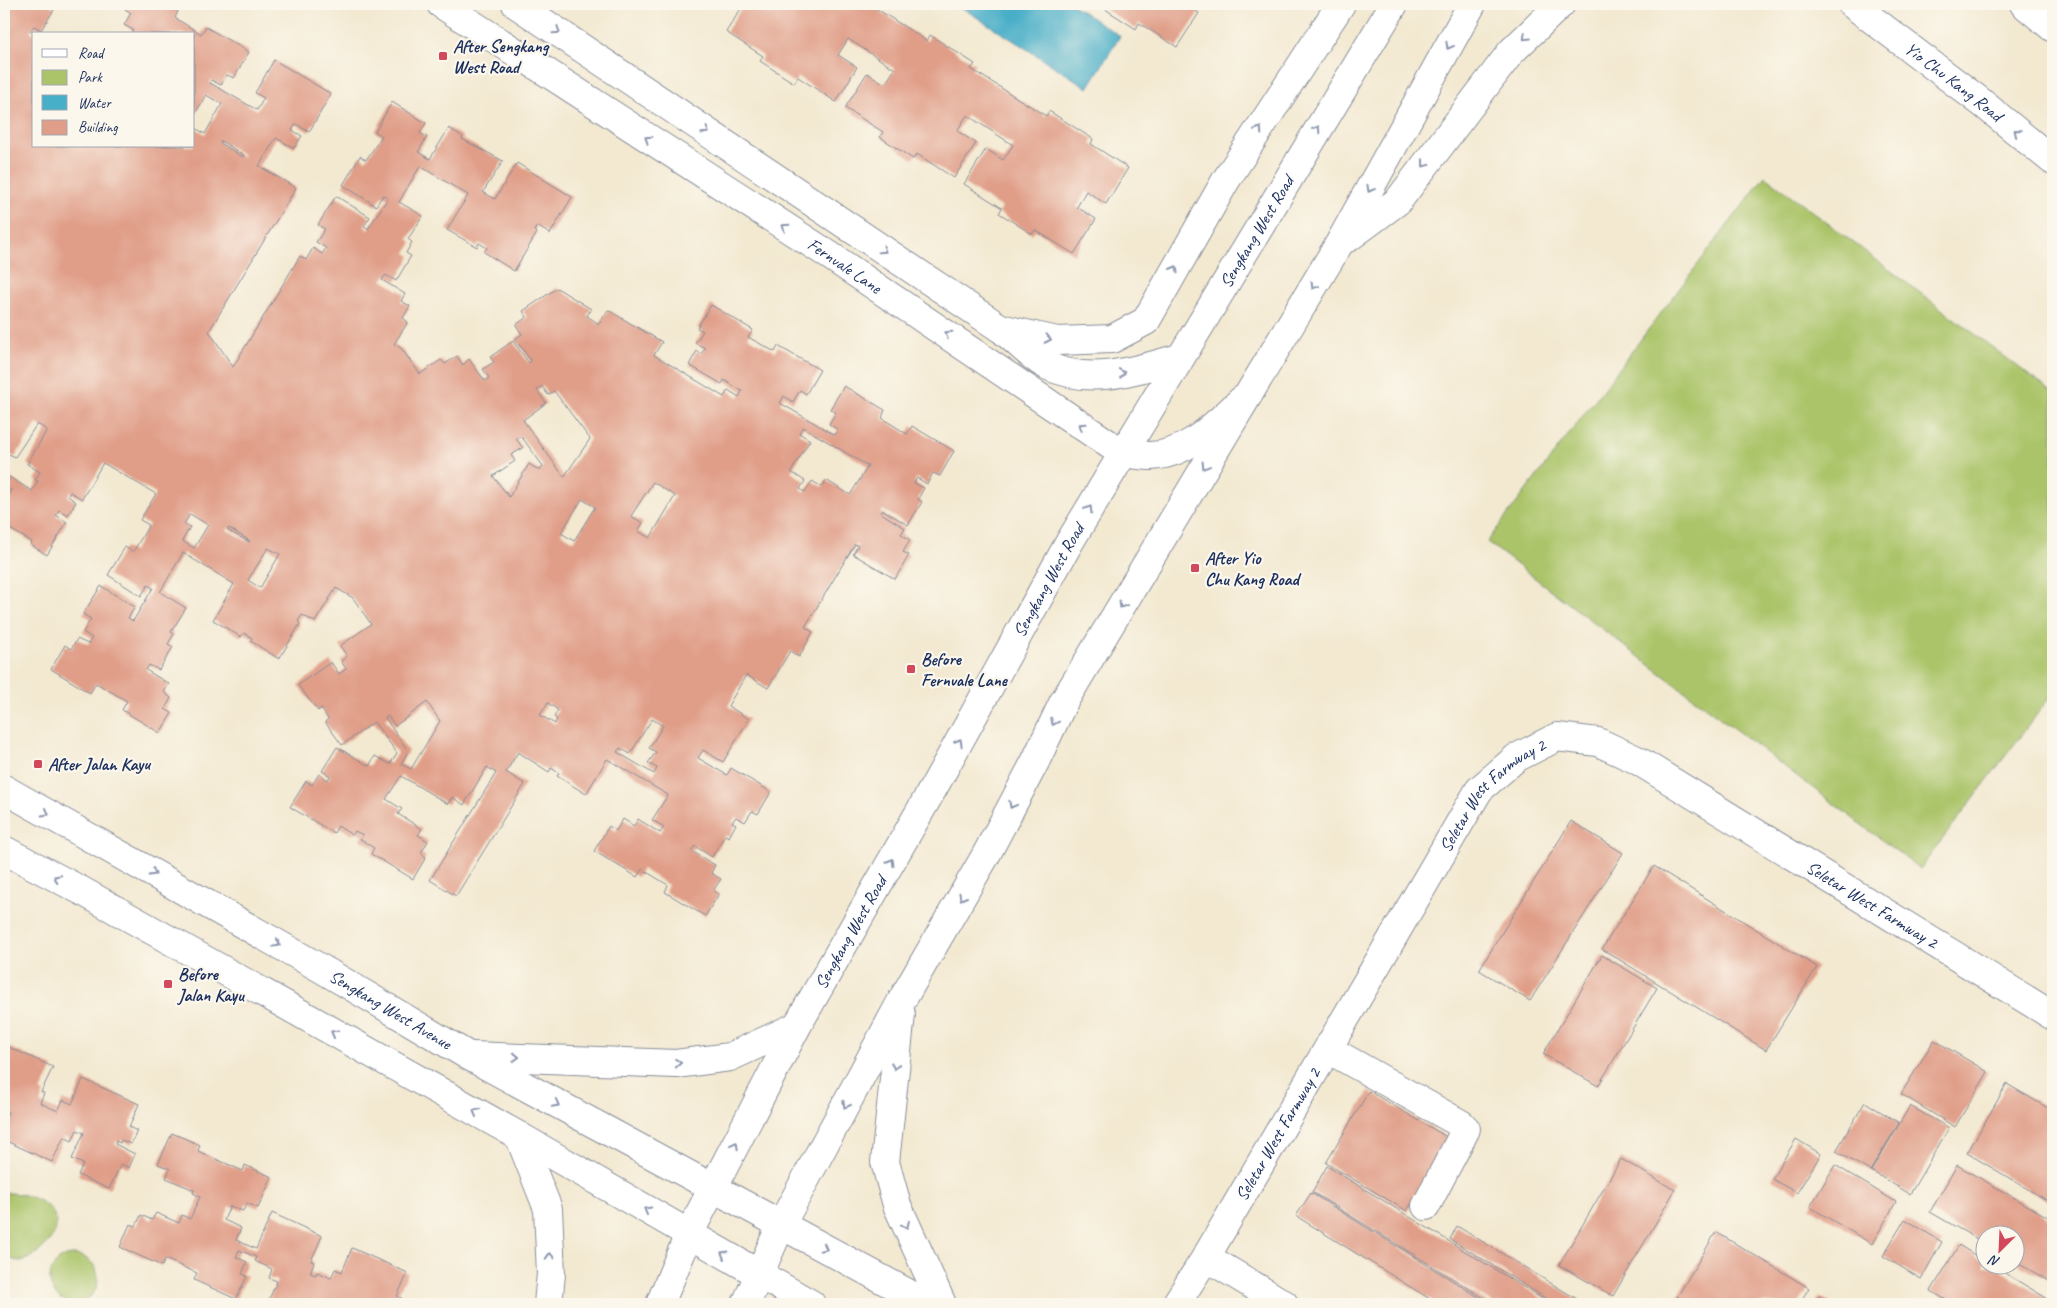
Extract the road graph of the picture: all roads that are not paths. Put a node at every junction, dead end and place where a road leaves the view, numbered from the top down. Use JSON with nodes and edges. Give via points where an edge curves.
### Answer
{"nodes":[{"id":1,"x":441,"y":4,"type":"edge"},
{"id":2,"x":516,"y":4,"type":"edge"},
{"id":3,"x":1340,"y":4,"type":"edge"},
{"id":4,"x":1394,"y":4,"type":"edge"},
{"id":5,"x":1472,"y":4,"type":"edge"},
{"id":6,"x":1561,"y":4,"type":"edge"},
{"id":7,"x":1852,"y":4,"type":"edge"},
{"id":8,"x":2024,"y":4,"type":"edge"},
{"id":9,"x":2053,"y":28,"type":"edge"},
{"id":10,"x":2053,"y":161,"type":"edge"},
{"id":11,"x":843,"y":222,"type":"junction"},
{"id":12,"x":1340,"y":244,"type":"junction"},
{"id":13,"x":826,"y":253,"type":"junction"},
{"id":14,"x":1000,"y":328,"type":"junction"},
{"id":15,"x":1179,"y":358,"type":"junction"},
{"id":16,"x":1248,"y":394,"type":"junction"},
{"id":17,"x":1122,"y":453,"type":"junction"},
{"id":18,"x":4,"y":789,"type":"edge"},
{"id":19,"x":4,"y":850,"type":"edge"},
{"id":20,"x":902,"y":1000,"type":"junction"},
{"id":21,"x":2053,"y":1016,"type":"edge"},
{"id":22,"x":797,"y":1026,"type":"junction"},
{"id":23,"x":1328,"y":1049,"type":"junction"},
{"id":24,"x":467,"y":1055,"type":"junction"},
{"id":25,"x":519,"y":1136,"type":"junction"},
{"id":26,"x":713,"y":1188,"type":"junction"},
{"id":27,"x":1426,"y":1206,"type":"dead end"},
{"id":28,"x":781,"y":1225,"type":"junction"},
{"id":29,"x":689,"y":1234,"type":"junction"},
{"id":30,"x":1206,"y":1257,"type":"junction"},
{"id":31,"x":759,"y":1275,"type":"junction"},
{"id":32,"x":548,"y":1304,"type":"edge"},
{"id":33,"x":660,"y":1304,"type":"edge"},
{"id":34,"x":746,"y":1304,"type":"edge"},
{"id":35,"x":811,"y":1304,"type":"edge"},
{"id":36,"x":928,"y":1304,"type":"edge"},
{"id":37,"x":942,"y":1304,"type":"edge"},
{"id":38,"x":1176,"y":1304,"type":"edge"},
{"id":39,"x":1284,"y":1304,"type":"edge"}],
"edges":[{"from":13,"to":1,"type":"main road","name":"Fernvale Lane","one_way":true},
{"from":2,"to":11,"type":"main road","name":"Fernvale Lane","one_way":true},
{"from":14,"to":3,"type":"main road","one_way":true,"via":[[1057,341],[1112,339],[1146,321],[1226,180]]},
{"from":15,"to":4,"type":"main road","name":"Sengkang West Road","one_way":true},
{"from":5,"to":12,"type":"main road","one_way":true},
{"from":6,"to":12,"type":"main road","one_way":true,"via":[[1511,52],[1398,200]]},
{"from":10,"to":7,"type":"main road","name":"Yio Chu Kang Road","one_way":true,"via":[[1982,102]]},
{"from":8,"to":9,"type":"main road"},
{"from":11,"to":13,"type":"main road"},
{"from":11,"to":14,"type":"main road","name":"Fernvale Lane","one_way":true},
{"from":12,"to":16,"type":"main road","one_way":true},
{"from":17,"to":13,"type":"main road","name":"Fernvale Lane","one_way":true},
{"from":14,"to":15,"type":"main road","name":"Fernvale Lane","one_way":true,"via":[[1047,366],[1071,374],[1122,374]]},
{"from":15,"to":17,"type":"main road","name":"Sengkang West Road"},
{"from":16,"to":17,"type":"main road","name":"Fernvale Lane","via":[[1186,446],[1149,456]]},
{"from":16,"to":20,"type":"main road","one_way":true,"via":[[1063,703],[986,855]]},
{"from":22,"to":17,"type":"main road","name":"Sengkang West Road","one_way":true},
{"from":18,"to":24,"type":"main road","name":"Sengkang West Avenue","one_way":true},
{"from":25,"to":19,"type":"main road","one_way":true},
{"from":20,"to":28,"type":"main road","one_way":true},
{"from":20,"to":37,"type":"main road","one_way":true,"via":[[886,1162],[897,1205]]},
{"from":21,"to":23,"type":"main road","name":"Seletar West Farmway 2","via":[[1637,760],[1598,742],[1557,737],[1516,758],[1480,790]]},
{"from":24,"to":22,"type":"main road","one_way":true,"via":[[676,1064],[730,1057]]},
{"from":26,"to":22,"type":"main road","name":"Sengkang West Road","one_way":true},
{"from":23,"to":27,"type":"main road","via":[[1466,1129]]},
{"from":23,"to":30,"type":"main road","name":"Seletar West Farmway 2"},
{"from":24,"to":26,"type":"main road","name":"Sengkang West Avenue","one_way":true},
{"from":29,"to":25,"type":"main road","one_way":true},
{"from":32,"to":25,"type":"main road","one_way":true,"via":[[551,1274],[548,1209]]},
{"from":26,"to":28,"type":"main road","name":"Sengkang West Avenue"},
{"from":26,"to":29,"type":"main road","name":"Sengkang West Road"},
{"from":28,"to":31,"type":"main road"},
{"from":28,"to":36,"type":"main road","name":"Sengkang West Avenue","one_way":true},
{"from":31,"to":29,"type":"main road","one_way":true},
{"from":29,"to":33,"type":"main road","name":"Sengkang West Road"},
{"from":30,"to":38,"type":"main road","name":"Seletar West Farmway 2"},
{"from":30,"to":39,"type":"main road"},
{"from":31,"to":34,"type":"main road"},
{"from":31,"to":35,"type":"main road"}]}
